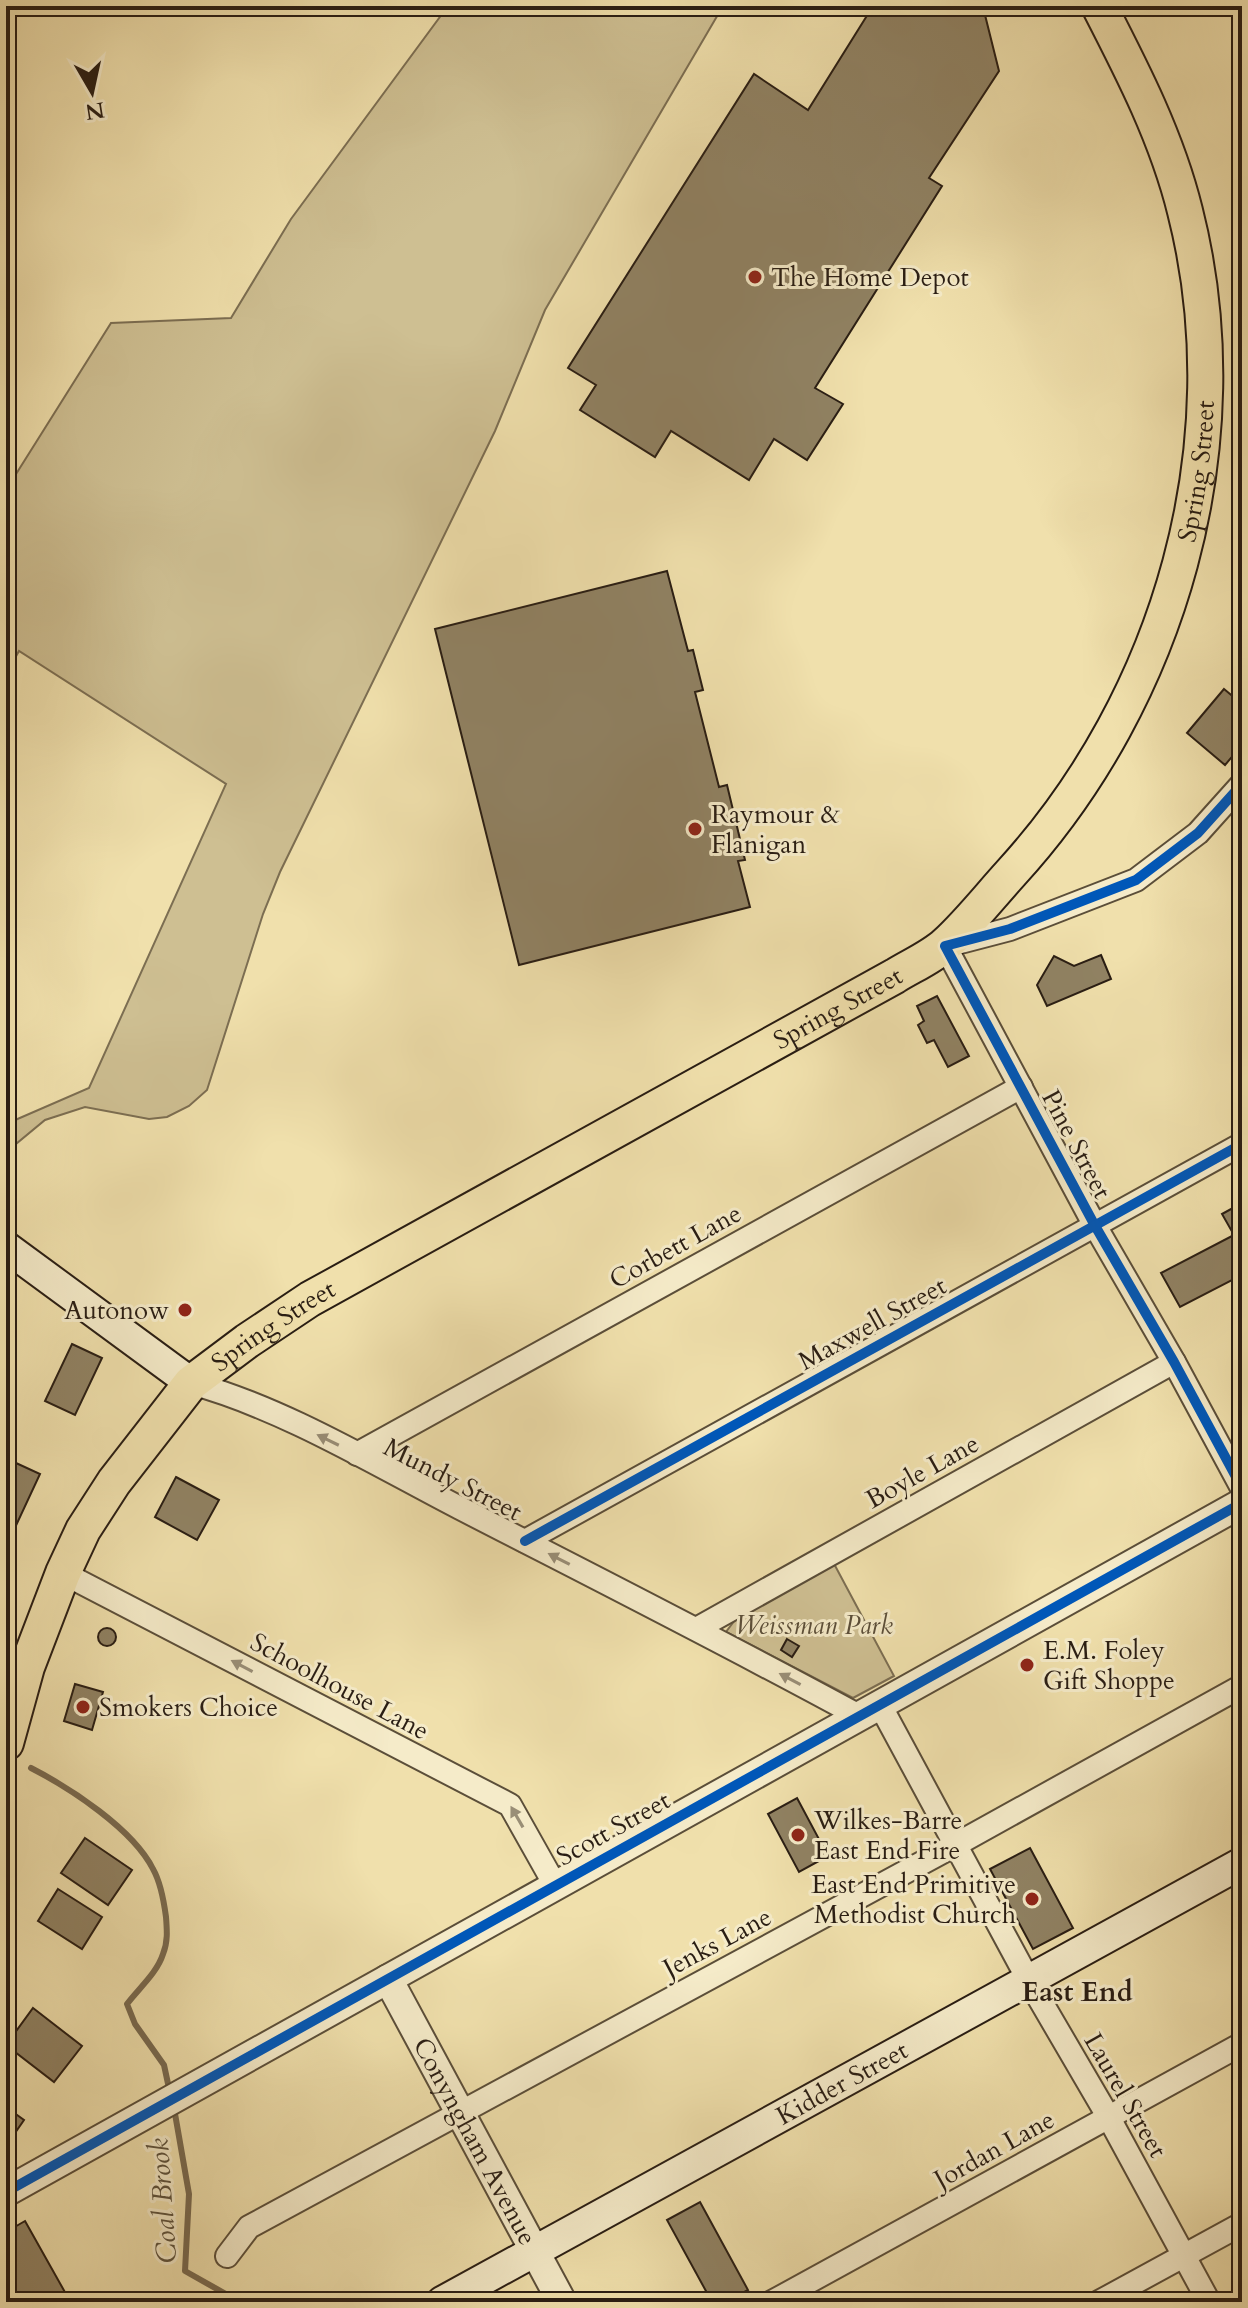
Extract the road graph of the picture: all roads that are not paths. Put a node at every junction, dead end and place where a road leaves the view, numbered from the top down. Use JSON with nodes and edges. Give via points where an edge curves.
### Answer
{"nodes":[{"id":1,"x":1099,"y":6,"type":"edge"},
{"id":2,"x":1242,"y":784,"type":"edge"},
{"id":3,"x":945,"y":946,"type":"junction"},
{"id":4,"x":1021,"y":1087,"type":"junction"},
{"id":5,"x":1242,"y":1144,"type":"edge"},
{"id":6,"x":1094,"y":1224,"type":"junction"},
{"id":7,"x":6,"y":1247,"type":"edge"},
{"id":8,"x":1174,"y":1362,"type":"junction"},
{"id":9,"x":191,"y":1383,"type":"junction"},
{"id":10,"x":357,"y":1454,"type":"junction"},
{"id":11,"x":1242,"y":1488,"type":"edge"},
{"id":12,"x":1242,"y":1503,"type":"edge"},
{"id":13,"x":525,"y":1541,"type":"junction"},
{"id":14,"x":63,"y":1573,"type":"junction"},
{"id":15,"x":698,"y":1628,"type":"junction"},
{"id":16,"x":1242,"y":1686,"type":"edge"},
{"id":17,"x":869,"y":1710,"type":"junction"},
{"id":18,"x":6,"y":1742,"type":"edge"},
{"id":19,"x":957,"y":1844,"type":"junction"},
{"id":20,"x":1242,"y":1863,"type":"edge"},
{"id":21,"x":555,"y":1885,"type":"junction"},
{"id":22,"x":388,"y":1979,"type":"junction"},
{"id":23,"x":1029,"y":1981,"type":"junction"},
{"id":24,"x":1242,"y":2044,"type":"edge"},
{"id":25,"x":459,"y":2112,"type":"junction"},
{"id":26,"x":1109,"y":2118,"type":"junction"},
{"id":27,"x":6,"y":2192,"type":"edge"},
{"id":28,"x":1242,"y":2224,"type":"edge"},
{"id":29,"x":534,"y":2251,"type":"junction"},
{"id":30,"x":227,"y":2256,"type":"dead end"},
{"id":31,"x":1184,"y":2256,"type":"junction"},
{"id":32,"x":442,"y":2302,"type":"edge"},
{"id":33,"x":562,"y":2302,"type":"edge"},
{"id":34,"x":772,"y":2302,"type":"edge"},
{"id":35,"x":1099,"y":2302,"type":"edge"},
{"id":36,"x":1209,"y":2302,"type":"edge"}],
"edges":[{"from":1,"to":3,"type":"main road","name":"Spring Street","via":[[1167,149],[1186,212],[1204,335],[1198,481],[1159,632],[1103,751],[1037,845]]},
{"from":2,"to":3,"type":"street","via":[[1198,833],[1136,880],[1010,929]]},
{"from":3,"to":4,"type":"street","name":"Pine Street"},
{"from":3,"to":9,"type":"main road","name":"Spring Street","via":[[310,1299]]},
{"from":4,"to":6,"type":"street","name":"Pine Street"},
{"from":4,"to":10,"type":"street","name":"Corbett Lane"},
{"from":5,"to":6,"type":"street","name":"Maxwell Street"},
{"from":6,"to":8,"type":"street","name":"Pine Street"},
{"from":6,"to":13,"type":"street","name":"Maxwell Street"},
{"from":7,"to":9,"type":"main road","name":"Mundy Street"},
{"from":8,"to":11,"type":"street","name":"Pine Street"},
{"from":8,"to":15,"type":"street","name":"Boyle Lane"},
{"from":10,"to":9,"type":"street","name":"Mundy Street","one_way":true,"via":[[236,1395]]},
{"from":9,"to":14,"type":"main road","name":"Spring Street","via":[[114,1482]]},
{"from":10,"to":13,"type":"street","name":"Mundy Street"},
{"from":12,"to":17,"type":"street","name":"Scott Street"},
{"from":15,"to":13,"type":"street","name":"Mundy Street","one_way":true},
{"from":14,"to":18,"type":"main road","name":"Spring Street","via":[[27,1667]]},
{"from":21,"to":14,"type":"street","name":"Schoolhouse Lane","one_way":true,"via":[[510,1805]]},
{"from":17,"to":15,"type":"street","name":"Mundy Street","one_way":true},
{"from":16,"to":19,"type":"street","name":"Jenks Lane"},
{"from":17,"to":19,"type":"street","name":"Laurel Street"},
{"from":17,"to":21,"type":"street","name":"Scott Street"},
{"from":19,"to":23,"type":"street","name":"Laurel Street"},
{"from":19,"to":25,"type":"street","name":"Jenks Lane"},
{"from":20,"to":23,"type":"main road","name":"Kidder Street"},
{"from":21,"to":22,"type":"street","name":"Scott Street"},
{"from":22,"to":25,"type":"street","name":"Conyngham Avenue"},
{"from":22,"to":27,"type":"street","name":"Scott Street"},
{"from":23,"to":26,"type":"street","name":"Laurel Street"},
{"from":23,"to":29,"type":"main road","name":"Kidder Street"},
{"from":24,"to":26,"type":"street","name":"Jordan Lane"},
{"from":25,"to":29,"type":"street","name":"Conyngham Avenue"},
{"from":25,"to":30,"type":"street","name":"Jenks Lane","via":[[249,2227]]},
{"from":26,"to":31,"type":"street","name":"Laurel Street"},
{"from":26,"to":34,"type":"street","name":"Jordan Lane"},
{"from":28,"to":31,"type":"street"},
{"from":29,"to":32,"type":"main road","name":"Kidder Street"},
{"from":29,"to":33,"type":"street","name":"Conyngham Avenue"},
{"from":31,"to":35,"type":"street"},
{"from":31,"to":36,"type":"street","name":"Laurel Street"}]}
